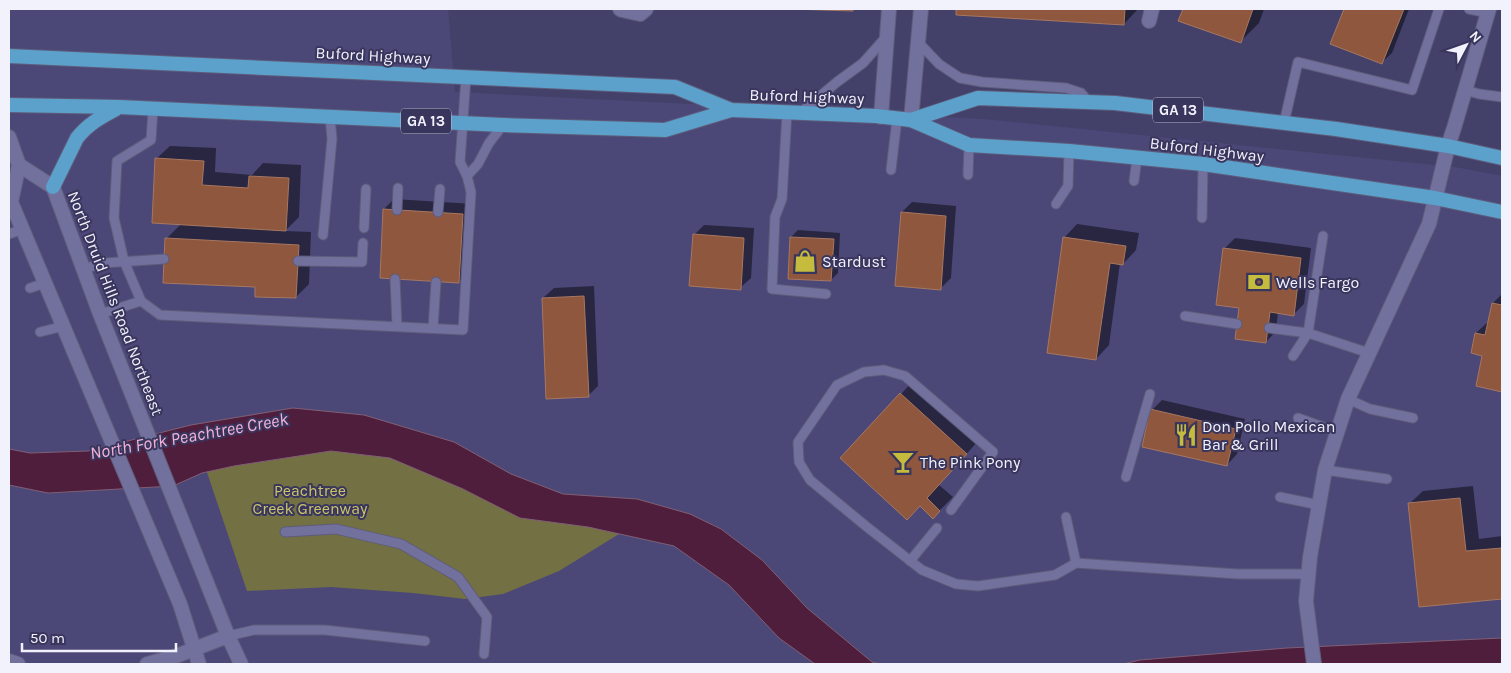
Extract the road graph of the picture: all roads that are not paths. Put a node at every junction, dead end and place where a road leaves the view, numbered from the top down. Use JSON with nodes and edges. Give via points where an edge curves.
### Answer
{"nodes":[{"id":1,"x":620,"y":9,"type":"edge"},
{"id":2,"x":646,"y":9,"type":"edge"},
{"id":3,"x":889,"y":9,"type":"edge"},
{"id":4,"x":921,"y":9,"type":"edge"},
{"id":5,"x":1439,"y":9,"type":"edge"},
{"id":6,"x":1469,"y":9,"type":"edge"},
{"id":7,"x":1489,"y":11,"type":"edge"},
{"id":8,"x":887,"y":36,"type":"junction"},
{"id":9,"x":919,"y":43,"type":"junction"},
{"id":10,"x":9,"y":56,"type":"edge"},
{"id":11,"x":466,"y":77,"type":"junction"},
{"id":12,"x":1465,"y":90,"type":"junction"},
{"id":13,"x":1502,"y":97,"type":"edge"},
{"id":14,"x":1090,"y":102,"type":"junction"},
{"id":15,"x":9,"y":105,"type":"edge"},
{"id":16,"x":119,"y":107,"type":"junction"},
{"id":17,"x":153,"y":109,"type":"junction"},
{"id":18,"x":731,"y":110,"type":"junction"},
{"id":19,"x":793,"y":114,"type":"junction"},
{"id":20,"x":330,"y":117,"type":"junction"},
{"id":21,"x":881,"y":117,"type":"junction"},
{"id":22,"x":904,"y":120,"type":"junction"},
{"id":23,"x":463,"y":123,"type":"junction"},
{"id":24,"x":1284,"y":123,"type":"junction"},
{"id":25,"x":503,"y":125,"type":"junction"},
{"id":26,"x":9,"y":137,"type":"edge"},
{"id":27,"x":969,"y":145,"type":"junction"},
{"id":28,"x":1448,"y":146,"type":"junction"},
{"id":29,"x":1069,"y":151,"type":"junction"},
{"id":30,"x":1137,"y":158,"type":"junction"},
{"id":31,"x":1502,"y":158,"type":"edge"},
{"id":32,"x":1203,"y":164,"type":"junction"},
{"id":33,"x":19,"y":165,"type":"junction"},
{"id":34,"x":891,"y":170,"type":"dead end"},
{"id":35,"x":968,"y":175,"type":"dead end"},
{"id":36,"x":467,"y":176,"type":"junction"},
{"id":37,"x":1134,"y":181,"type":"dead end"},
{"id":38,"x":53,"y":187,"type":"junction"},
{"id":39,"x":366,"y":188,"type":"dead end"},
{"id":40,"x":398,"y":188,"type":"dead end"},
{"id":41,"x":440,"y":189,"type":"dead end"},
{"id":42,"x":1435,"y":198,"type":"junction"},
{"id":43,"x":1056,"y":204,"type":"dead end"},
{"id":44,"x":397,"y":210,"type":"dead end"},
{"id":45,"x":438,"y":212,"type":"dead end"},
{"id":46,"x":1502,"y":212,"type":"edge"},
{"id":47,"x":1202,"y":218,"type":"dead end"},
{"id":48,"x":364,"y":228,"type":"dead end"},
{"id":49,"x":23,"y":229,"type":"junction"},
{"id":50,"x":9,"y":234,"type":"edge"},
{"id":51,"x":324,"y":235,"type":"dead end"},
{"id":52,"x":1323,"y":236,"type":"dead end"},
{"id":53,"x":363,"y":244,"type":"dead end"},
{"id":54,"x":164,"y":259,"type":"dead end"},
{"id":55,"x":298,"y":260,"type":"dead end"},
{"id":56,"x":124,"y":261,"type":"junction"},
{"id":57,"x":83,"y":269,"type":"junction"},
{"id":58,"x":395,"y":279,"type":"dead end"},
{"id":59,"x":436,"y":282,"type":"dead end"},
{"id":60,"x":45,"y":283,"type":"junction"},
{"id":61,"x":30,"y":288,"type":"dead end"},
{"id":62,"x":826,"y":294,"type":"dead end"},
{"id":63,"x":141,"y":301,"type":"junction"},
{"id":64,"x":100,"y":314,"type":"junction"},
{"id":65,"x":1185,"y":316,"type":"dead end"},
{"id":66,"x":1237,"y":324,"type":"dead end"},
{"id":67,"x":64,"y":326,"type":"junction"},
{"id":68,"x":397,"y":326,"type":"junction"},
{"id":69,"x":434,"y":328,"type":"junction"},
{"id":70,"x":1269,"y":328,"type":"dead end"},
{"id":71,"x":40,"y":332,"type":"dead end"},
{"id":72,"x":1308,"y":333,"type":"junction"},
{"id":73,"x":1369,"y":353,"type":"junction"},
{"id":74,"x":1293,"y":356,"type":"dead end"},
{"id":75,"x":1150,"y":394,"type":"dead end"},
{"id":76,"x":1348,"y":399,"type":"junction"},
{"id":77,"x":1298,"y":418,"type":"dead end"},
{"id":78,"x":1413,"y":418,"type":"dead end"},
{"id":79,"x":1337,"y":432,"type":"junction"},
{"id":80,"x":1325,"y":470,"type":"junction"},
{"id":81,"x":1126,"y":477,"type":"dead end"},
{"id":82,"x":1387,"y":479,"type":"dead end"},
{"id":83,"x":1280,"y":497,"type":"dead end"},
{"id":84,"x":1318,"y":505,"type":"junction"},
{"id":85,"x":951,"y":510,"type":"dead end"},
{"id":86,"x":1066,"y":517,"type":"dead end"},
{"id":87,"x":937,"y":528,"type":"dead end"},
{"id":88,"x":285,"y":532,"type":"dead end"},
{"id":89,"x":910,"y":561,"type":"junction"},
{"id":90,"x":1076,"y":563,"type":"junction"},
{"id":91,"x":1308,"y":574,"type":"junction"},
{"id":92,"x":228,"y":636,"type":"junction"},
{"id":93,"x":425,"y":641,"type":"dead end"},
{"id":94,"x":193,"y":649,"type":"junction"},
{"id":95,"x":484,"y":654,"type":"dead end"},
{"id":96,"x":9,"y":661,"type":"edge"},
{"id":97,"x":18,"y":664,"type":"edge"},
{"id":98,"x":147,"y":664,"type":"edge"},
{"id":99,"x":199,"y":664,"type":"edge"},
{"id":100,"x":241,"y":664,"type":"edge"},
{"id":101,"x":1314,"y":664,"type":"edge"}],
"edges":[{"from":1,"to":2,"type":"main road","via":[[640,14]]},
{"from":3,"to":8,"type":"main road"},
{"from":4,"to":9,"type":"main road"},
{"from":5,"to":24,"type":"lane","via":[[1412,90],[1298,62]]},
{"from":6,"to":7,"type":"lane"},
{"from":7,"to":12,"type":"main road"},
{"from":8,"to":19,"type":"lane","via":[[863,63]]},
{"from":8,"to":21,"type":"main road"},
{"from":9,"to":14,"type":"lane","via":[[939,64],[960,78],[1066,88],[1081,93]]},
{"from":9,"to":22,"type":"main road"},
{"from":10,"to":11,"type":"main road","name":"Buford Highway","number":"GA 13"},
{"from":11,"to":18,"type":"main road","name":"Buford Highway","number":"GA 13","via":[[674,87]]},
{"from":11,"to":23,"type":"lane"},
{"from":12,"to":13,"type":"lane"},
{"from":12,"to":28,"type":"main road"},
{"from":14,"to":22,"type":"main road","name":"Buford Highway","number":"GA 13","via":[[978,98]]},
{"from":14,"to":24,"type":"main road","name":"Buford Highway","number":"GA 13"},
{"from":15,"to":16,"type":"main road","name":"Buford Highway","number":"GA 13"},
{"from":16,"to":17,"type":"main road","name":"Buford Highway","number":"GA 13"},
{"from":16,"to":38,"type":"main road","via":[[96,119],[77,138]]},
{"from":17,"to":20,"type":"main road","name":"Buford Highway","number":"GA 13"},
{"from":17,"to":56,"type":"lane","via":[[151,140],[117,161],[114,218]]},
{"from":18,"to":19,"type":"main road","name":"Buford Highway","number":"GA 13"},
{"from":18,"to":25,"type":"main road","name":"Buford Highway","number":"GA 13","via":[[665,130]]},
{"from":19,"to":21,"type":"main road","name":"Buford Highway","number":"GA 13"},
{"from":19,"to":62,"type":"lane","via":[[782,199],[775,217],[772,289]]},
{"from":20,"to":23,"type":"main road","name":"Buford Highway","number":"GA 13"},
{"from":20,"to":51,"type":"lane","via":[[332,139]]},
{"from":21,"to":22,"type":"main road","name":"Buford Highway","number":"GA 13"},
{"from":22,"to":27,"type":"main road","name":"Buford Highway","number":"GA 13"},
{"from":22,"to":34,"type":"lane"},
{"from":23,"to":25,"type":"main road","name":"Buford Highway","number":"GA 13"},
{"from":23,"to":36,"type":"lane","via":[[460,162]]},
{"from":24,"to":28,"type":"main road","name":"Buford Highway","number":"GA 13"},
{"from":25,"to":36,"type":"lane"},
{"from":26,"to":33,"type":"main road"},
{"from":27,"to":29,"type":"main road","name":"Buford Highway","number":"GA 13"},
{"from":27,"to":35,"type":"lane"},
{"from":28,"to":31,"type":"main road","name":"Buford Highway","number":"GA 13"},
{"from":28,"to":42,"type":"main road"},
{"from":29,"to":30,"type":"main road","name":"Buford Highway","number":"GA 13"},
{"from":29,"to":43,"type":"lane","via":[[1068,186]]},
{"from":30,"to":32,"type":"main road","name":"Buford Highway","number":"GA 13"},
{"from":30,"to":37,"type":"lane"},
{"from":32,"to":42,"type":"main road","name":"Buford Highway","number":"GA 13"},
{"from":32,"to":47,"type":"lane"},
{"from":33,"to":38,"type":"main road","name":"North Druid Hills Road Northeast"},
{"from":33,"to":49,"type":"main road","via":[[11,202]]},
{"from":36,"to":69,"type":"lane","via":[[471,192],[463,330]]},
{"from":38,"to":57,"type":"main road","name":"North Druid Hills Road Northeast"},
{"from":39,"to":48,"type":"lane"},
{"from":40,"to":44,"type":"lane"},
{"from":41,"to":45,"type":"lane"},
{"from":42,"to":46,"type":"main road","name":"Buford Highway","number":"GA 13"},
{"from":42,"to":73,"type":"main road","via":[[1429,224]]},
{"from":49,"to":50,"type":"lane"},
{"from":49,"to":60,"type":"main road"},
{"from":52,"to":72,"type":"lane"},
{"from":53,"to":55,"type":"lane","via":[[362,262]]},
{"from":54,"to":56,"type":"lane"},
{"from":56,"to":57,"type":"lane"},
{"from":56,"to":63,"type":"lane"},
{"from":57,"to":64,"type":"main road","name":"North Druid Hills Road Northeast"},
{"from":58,"to":68,"type":"lane"},
{"from":59,"to":69,"type":"lane"},
{"from":60,"to":61,"type":"lane"},
{"from":60,"to":67,"type":"main road"},
{"from":63,"to":64,"type":"lane"},
{"from":63,"to":68,"type":"lane","via":[[160,315]]},
{"from":64,"to":92,"type":"main road","name":"North Druid Hills Road Northeast"},
{"from":65,"to":66,"type":"lane"},
{"from":67,"to":71,"type":"lane"},
{"from":67,"to":94,"type":"main road","via":[[180,604]]},
{"from":68,"to":69,"type":"lane"},
{"from":70,"to":72,"type":"lane"},
{"from":72,"to":73,"type":"lane"},
{"from":72,"to":74,"type":"lane"},
{"from":73,"to":76,"type":"main road"},
{"from":75,"to":81,"type":"lane"},
{"from":76,"to":78,"type":"lane","via":[[1370,409]]},
{"from":76,"to":79,"type":"main road"},
{"from":77,"to":79,"type":"lane"},
{"from":79,"to":80,"type":"main road"},
{"from":80,"to":82,"type":"lane"},
{"from":80,"to":84,"type":"main road"},
{"from":83,"to":84,"type":"lane"},
{"from":84,"to":91,"type":"main road"},
{"from":85,"to":89,"type":"lane","via":[[993,452],[905,376],[884,370],[864,372],[837,385],[798,442],[798,462],[810,480]]},
{"from":86,"to":90,"type":"lane"},
{"from":87,"to":89,"type":"lane"},
{"from":88,"to":95,"type":"lane","via":[[336,529],[401,544],[450,572],[458,577],[487,617]]},
{"from":89,"to":90,"type":"lane","via":[[922,570],[956,584],[978,586],[1055,575]]},
{"from":90,"to":91,"type":"lane","via":[[1238,574]]},
{"from":91,"to":101,"type":"main road","via":[[1306,601]]},
{"from":92,"to":93,"type":"lane","via":[[254,630],[325,630]]},
{"from":92,"to":94,"type":"main road"},
{"from":92,"to":100,"type":"main road","name":"North Druid Hills Road Northeast"},
{"from":94,"to":98,"type":"main road"},
{"from":94,"to":99,"type":"main road"},
{"from":96,"to":97,"type":"main road"}]}
